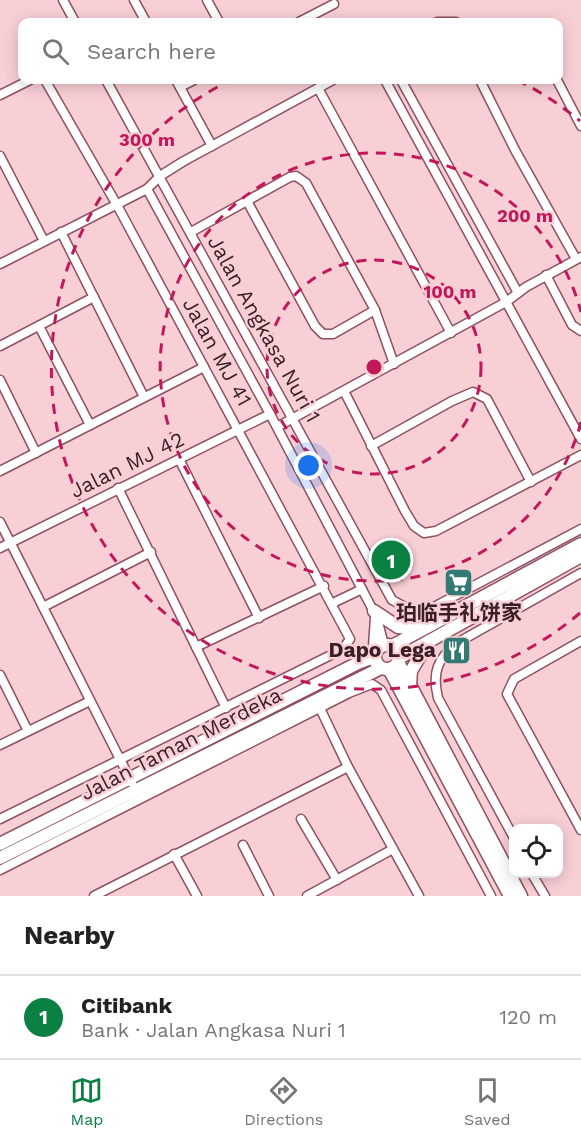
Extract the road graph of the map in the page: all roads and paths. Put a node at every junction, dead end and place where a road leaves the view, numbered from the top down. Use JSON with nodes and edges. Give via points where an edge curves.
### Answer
{"nodes":[{"id":1,"x":63,"y":0,"type":"edge"},
{"id":2,"x":134,"y":0,"type":"edge"},
{"id":3,"x":207,"y":0,"type":"edge"},
{"id":4,"x":334,"y":4,"type":"dead end"},
{"id":5,"x":73,"y":18,"type":"edge"},
{"id":6,"x":144,"y":18,"type":"edge"},
{"id":7,"x":217,"y":18,"type":"edge"},
{"id":8,"x":307,"y":18,"type":"edge"},
{"id":9,"x":22,"y":84,"type":"edge"},
{"id":10,"x":47,"y":84,"type":"edge"},
{"id":11,"x":108,"y":84,"type":"edge"},
{"id":12,"x":179,"y":84,"type":"edge"},
{"id":13,"x":326,"y":84,"type":"edge"},
{"id":14,"x":387,"y":84,"type":"edge"},
{"id":15,"x":403,"y":84,"type":"edge"},
{"id":16,"x":482,"y":84,"type":"edge"},
{"id":17,"x":559,"y":84,"type":"edge"},
{"id":18,"x":318,"y":88,"type":"junction"},
{"id":19,"x":0,"y":95,"type":"edge"},
{"id":20,"x":581,"y":105,"type":"edge"},
{"id":21,"x":572,"y":110,"type":"junction"},
{"id":22,"x":581,"y":126,"type":"edge"},
{"id":23,"x":212,"y":146,"type":"junction"},
{"id":24,"x":0,"y":156,"type":"edge"},
{"id":25,"x":160,"y":176,"type":"junction"},
{"id":26,"x":147,"y":189,"type":"junction"},
{"id":27,"x":247,"y":201,"type":"junction"},
{"id":28,"x":117,"y":205,"type":"junction"},
{"id":29,"x":61,"y":232,"type":"junction"},
{"id":30,"x":191,"y":232,"type":"junction"},
{"id":31,"x":44,"y":241,"type":"junction"},
{"id":32,"x":578,"y":258,"type":"edge"},
{"id":33,"x":0,"y":264,"type":"edge"},
{"id":34,"x":546,"y":276,"type":"junction"},
{"id":35,"x":518,"y":293,"type":"junction"},
{"id":36,"x":94,"y":297,"type":"junction"},
{"id":37,"x":506,"y":302,"type":"junction"},
{"id":38,"x":375,"y":310,"type":"junction"},
{"id":39,"x":39,"y":326,"type":"junction"},
{"id":40,"x":581,"y":331,"type":"edge"},
{"id":41,"x":451,"y":333,"type":"junction"},
{"id":42,"x":0,"y":346,"type":"edge"},
{"id":43,"x":394,"y":364,"type":"junction"},
{"id":44,"x":204,"y":368,"type":"junction"},
{"id":45,"x":0,"y":380,"type":"edge"},
{"id":46,"x":344,"y":391,"type":"junction"},
{"id":47,"x":144,"y":397,"type":"junction"},
{"id":48,"x":270,"y":414,"type":"junction"},
{"id":49,"x":293,"y":419,"type":"junction"},
{"id":50,"x":90,"y":425,"type":"junction"},
{"id":51,"x":278,"y":427,"type":"junction"},
{"id":52,"x":239,"y":430,"type":"junction"},
{"id":53,"x":581,"y":439,"type":"edge"},
{"id":54,"x":371,"y":446,"type":"junction"},
{"id":55,"x":36,"y":453,"type":"junction"},
{"id":56,"x":581,"y":456,"type":"edge"},
{"id":57,"x":179,"y":459,"type":"junction"},
{"id":58,"x":0,"y":471,"type":"edge"},
{"id":59,"x":531,"y":482,"type":"junction"},
{"id":60,"x":118,"y":489,"type":"junction"},
{"id":61,"x":0,"y":522,"type":"edge"},
{"id":62,"x":581,"y":529,"type":"edge"},
{"id":63,"x":10,"y":543,"type":"junction"},
{"id":64,"x":581,"y":544,"type":"edge"},
{"id":65,"x":0,"y":548,"type":"edge"},
{"id":66,"x":151,"y":552,"type":"junction"},
{"id":67,"x":581,"y":556,"type":"edge"},
{"id":68,"x":581,"y":573,"type":"edge"},
{"id":69,"x":324,"y":586,"type":"junction"},
{"id":70,"x":362,"y":589,"type":"junction"},
{"id":71,"x":333,"y":603,"type":"junction"},
{"id":72,"x":43,"y":607,"type":"junction"},
{"id":73,"x":375,"y":615,"type":"junction"},
{"id":74,"x":259,"y":618,"type":"junction"},
{"id":75,"x":429,"y":633,"type":"junction"},
{"id":76,"x":581,"y":642,"type":"edge"},
{"id":77,"x":388,"y":645,"type":"junction"},
{"id":78,"x":196,"y":647,"type":"junction"},
{"id":79,"x":388,"y":663,"type":"junction"},
{"id":80,"x":363,"y":667,"type":"junction"},
{"id":81,"x":0,"y":675,"type":"edge"},
{"id":82,"x":406,"y":691,"type":"junction"},
{"id":83,"x":90,"y":701,"type":"junction"},
{"id":84,"x":318,"y":703,"type":"junction"},
{"id":85,"x":226,"y":708,"type":"junction"},
{"id":86,"x":28,"y":731,"type":"junction"},
{"id":87,"x":0,"y":745,"type":"edge"},
{"id":88,"x":120,"y":759,"type":"junction"},
{"id":89,"x":348,"y":767,"type":"junction"},
{"id":90,"x":132,"y":784,"type":"junction"},
{"id":91,"x":0,"y":819,"type":"edge"},
{"id":92,"x":301,"y":819,"type":"dead end"},
{"id":93,"x":581,"y":830,"type":"edge"},
{"id":94,"x":509,"y":831,"type":"edge"},
{"id":95,"x":0,"y":843,"type":"edge"},
{"id":96,"x":243,"y":845,"type":"dead end"},
{"id":97,"x":393,"y":849,"type":"junction"},
{"id":98,"x":174,"y":854,"type":"junction"},
{"id":99,"x":0,"y":858,"type":"edge"},
{"id":100,"x":0,"y":870,"type":"edge"},
{"id":101,"x":535,"y":878,"type":"edge"},
{"id":102,"x":337,"y":879,"type":"junction"},
{"id":103,"x":94,"y":896,"type":"edge"},
{"id":104,"x":197,"y":896,"type":"edge"},
{"id":105,"x":269,"y":896,"type":"edge"},
{"id":106,"x":307,"y":896,"type":"edge"},
{"id":107,"x":419,"y":896,"type":"edge"},
{"id":108,"x":491,"y":896,"type":"edge"},
{"id":109,"x":510,"y":896,"type":"edge"},
{"id":110,"x":522,"y":896,"type":"edge"},
{"id":111,"x":544,"y":896,"type":"edge"}],
"edges":[{"from":1,"to":5,"type":"street"},
{"from":2,"to":6,"type":"street"},
{"from":3,"to":7,"type":"street"},
{"from":4,"to":8,"type":"street"},
{"from":9,"to":19,"type":"street"},
{"from":10,"to":28,"type":"street","name":"Jalan MJ 41"},
{"from":11,"to":25,"type":"street","name":"Jalan Angkasa Nuri 1"},
{"from":12,"to":23,"type":"street"},
{"from":13,"to":18,"type":"street"},
{"from":14,"to":37,"type":"street"},
{"from":15,"to":35,"type":"street"},
{"from":16,"to":32,"type":"street"},
{"from":17,"to":21,"type":"street"},
{"from":18,"to":23,"type":"street"},
{"from":18,"to":41,"type":"street"},
{"from":20,"to":21,"type":"street"},
{"from":21,"to":22,"type":"street"},
{"from":23,"to":25,"type":"street"},
{"from":24,"to":31,"type":"street"},
{"from":25,"to":26,"type":"street"},
{"from":25,"to":30,"type":"street","name":"Jalan Angkasa Nuri 1"},
{"from":26,"to":28,"type":"street"},
{"from":26,"to":48,"type":"street"},
{"from":27,"to":30,"type":"street"},
{"from":27,"to":38,"type":"street","via":[[290,177],[302,179]]},
{"from":27,"to":38,"type":"street","via":[[323,334],[333,334]]},
{"from":28,"to":29,"type":"street"},
{"from":28,"to":44,"type":"street","name":"Jalan MJ 41"},
{"from":29,"to":31,"type":"street"},
{"from":29,"to":36,"type":"street"},
{"from":30,"to":49,"type":"street","name":"Jalan Angkasa Nuri 1"},
{"from":31,"to":33,"type":"street"},
{"from":32,"to":34,"type":"street"},
{"from":34,"to":35,"type":"street"},
{"from":34,"to":40,"type":"street","via":[[572,325]]},
{"from":35,"to":37,"type":"street"},
{"from":36,"to":39,"type":"street"},
{"from":36,"to":47,"type":"street"},
{"from":37,"to":41,"type":"street"},
{"from":37,"to":53,"type":"street"},
{"from":38,"to":43,"type":"street"},
{"from":39,"to":42,"type":"street"},
{"from":39,"to":50,"type":"street"},
{"from":41,"to":43,"type":"street"},
{"from":43,"to":46,"type":"street"},
{"from":44,"to":47,"type":"street"},
{"from":44,"to":52,"type":"street","name":"Jalan MJ 41"},
{"from":45,"to":55,"type":"street"},
{"from":46,"to":49,"type":"street"},
{"from":46,"to":54,"type":"street"},
{"from":47,"to":50,"type":"street"},
{"from":48,"to":51,"type":"street"},
{"from":48,"to":52,"type":"street","name":"Jalan MJ 42"},
{"from":49,"to":51,"type":"street"},
{"from":49,"to":62,"type":"street","name":"Jalan Angkasa Nuri 1","via":[[387,592],[392,600],[411,610],[439,606]]},
{"from":50,"to":55,"type":"street"},
{"from":51,"to":70,"type":"street"},
{"from":52,"to":57,"type":"street","name":"Jalan MJ 42"},
{"from":52,"to":69,"type":"street","name":"Jalan MJ 41"},
{"from":54,"to":59,"type":"street","via":[[414,526],[424,533],[436,531]]},
{"from":54,"to":59,"type":"street","via":[[473,392],[487,399]]},
{"from":55,"to":58,"type":"street"},
{"from":56,"to":59,"type":"street"},
{"from":57,"to":60,"type":"street","name":"Jalan MJ 42"},
{"from":57,"to":74,"type":"street"},
{"from":60,"to":63,"type":"street","name":"Jalan MJ 42"},
{"from":60,"to":66,"type":"street"},
{"from":61,"to":63,"type":"street"},
{"from":63,"to":65,"type":"street","name":"Jalan MJ 42"},
{"from":63,"to":72,"type":"street"},
{"from":64,"to":75,"type":"main road"},
{"from":66,"to":72,"type":"street"},
{"from":66,"to":78,"type":"street"},
{"from":67,"to":75,"type":"main road"},
{"from":68,"to":94,"type":"street","via":[[457,643],[442,657],[435,676],[438,698]]},
{"from":69,"to":71,"type":"street","name":"Jalan MJ 41"},
{"from":69,"to":74,"type":"street"},
{"from":70,"to":71,"type":"street"},
{"from":70,"to":73,"type":"street"},
{"from":71,"to":85,"type":"street","name":"Jalan MJ 41","via":[[350,636],[348,645]]},
{"from":72,"to":83,"type":"street"},
{"from":73,"to":75,"type":"main road","via":[[398,627]]},
{"from":73,"to":77,"type":"street"},
{"from":73,"to":80,"type":"main road","via":[[375,646]]},
{"from":74,"to":78,"type":"street"},
{"from":75,"to":77,"type":"main road"},
{"from":75,"to":79,"type":"main road","name":"Jalan Taman Merdeka"},
{"from":75,"to":82,"type":"main road"},
{"from":76,"to":93,"type":"street","via":[[514,679],[507,694]]},
{"from":77,"to":79,"type":"main road","via":[[398,652]]},
{"from":77,"to":79,"type":"main road","via":[[377,649]]},
{"from":78,"to":85,"type":"street"},
{"from":79,"to":80,"type":"main road","name":"Jalan Taman Merdeka"},
{"from":79,"to":82,"type":"main road"},
{"from":80,"to":82,"type":"main road","via":[[390,677]]},
{"from":80,"to":84,"type":"main road","name":"Jalan Taman Merdeka"},
{"from":80,"to":90,"type":"main road","name":"Jalan Taman Merdeka"},
{"from":81,"to":86,"type":"street"},
{"from":82,"to":109,"type":"main road"},
{"from":82,"to":110,"type":"main road"},
{"from":83,"to":86,"type":"street"},
{"from":83,"to":88,"type":"street"},
{"from":84,"to":89,"type":"street"},
{"from":84,"to":90,"type":"main road","name":"Jalan Taman Merdeka"},
{"from":84,"to":100,"type":"street"},
{"from":84,"to":108,"type":"street","via":[[367,684],[381,690]]},
{"from":85,"to":88,"type":"street"},
{"from":86,"to":87,"type":"street"},
{"from":88,"to":90,"type":"street"},
{"from":88,"to":91,"type":"street"},
{"from":89,"to":97,"type":"street"},
{"from":89,"to":98,"type":"street"},
{"from":90,"to":95,"type":"main road","name":"Jalan Taman Merdeka"},
{"from":90,"to":99,"type":"main road","name":"Jalan Taman Merdeka"},
{"from":92,"to":102,"type":"street"},
{"from":96,"to":105,"type":"street"},
{"from":97,"to":102,"type":"street"},
{"from":97,"to":107,"type":"street"},
{"from":98,"to":103,"type":"street"},
{"from":98,"to":104,"type":"street"},
{"from":101,"to":111,"type":"street"},
{"from":102,"to":106,"type":"street"}]}
